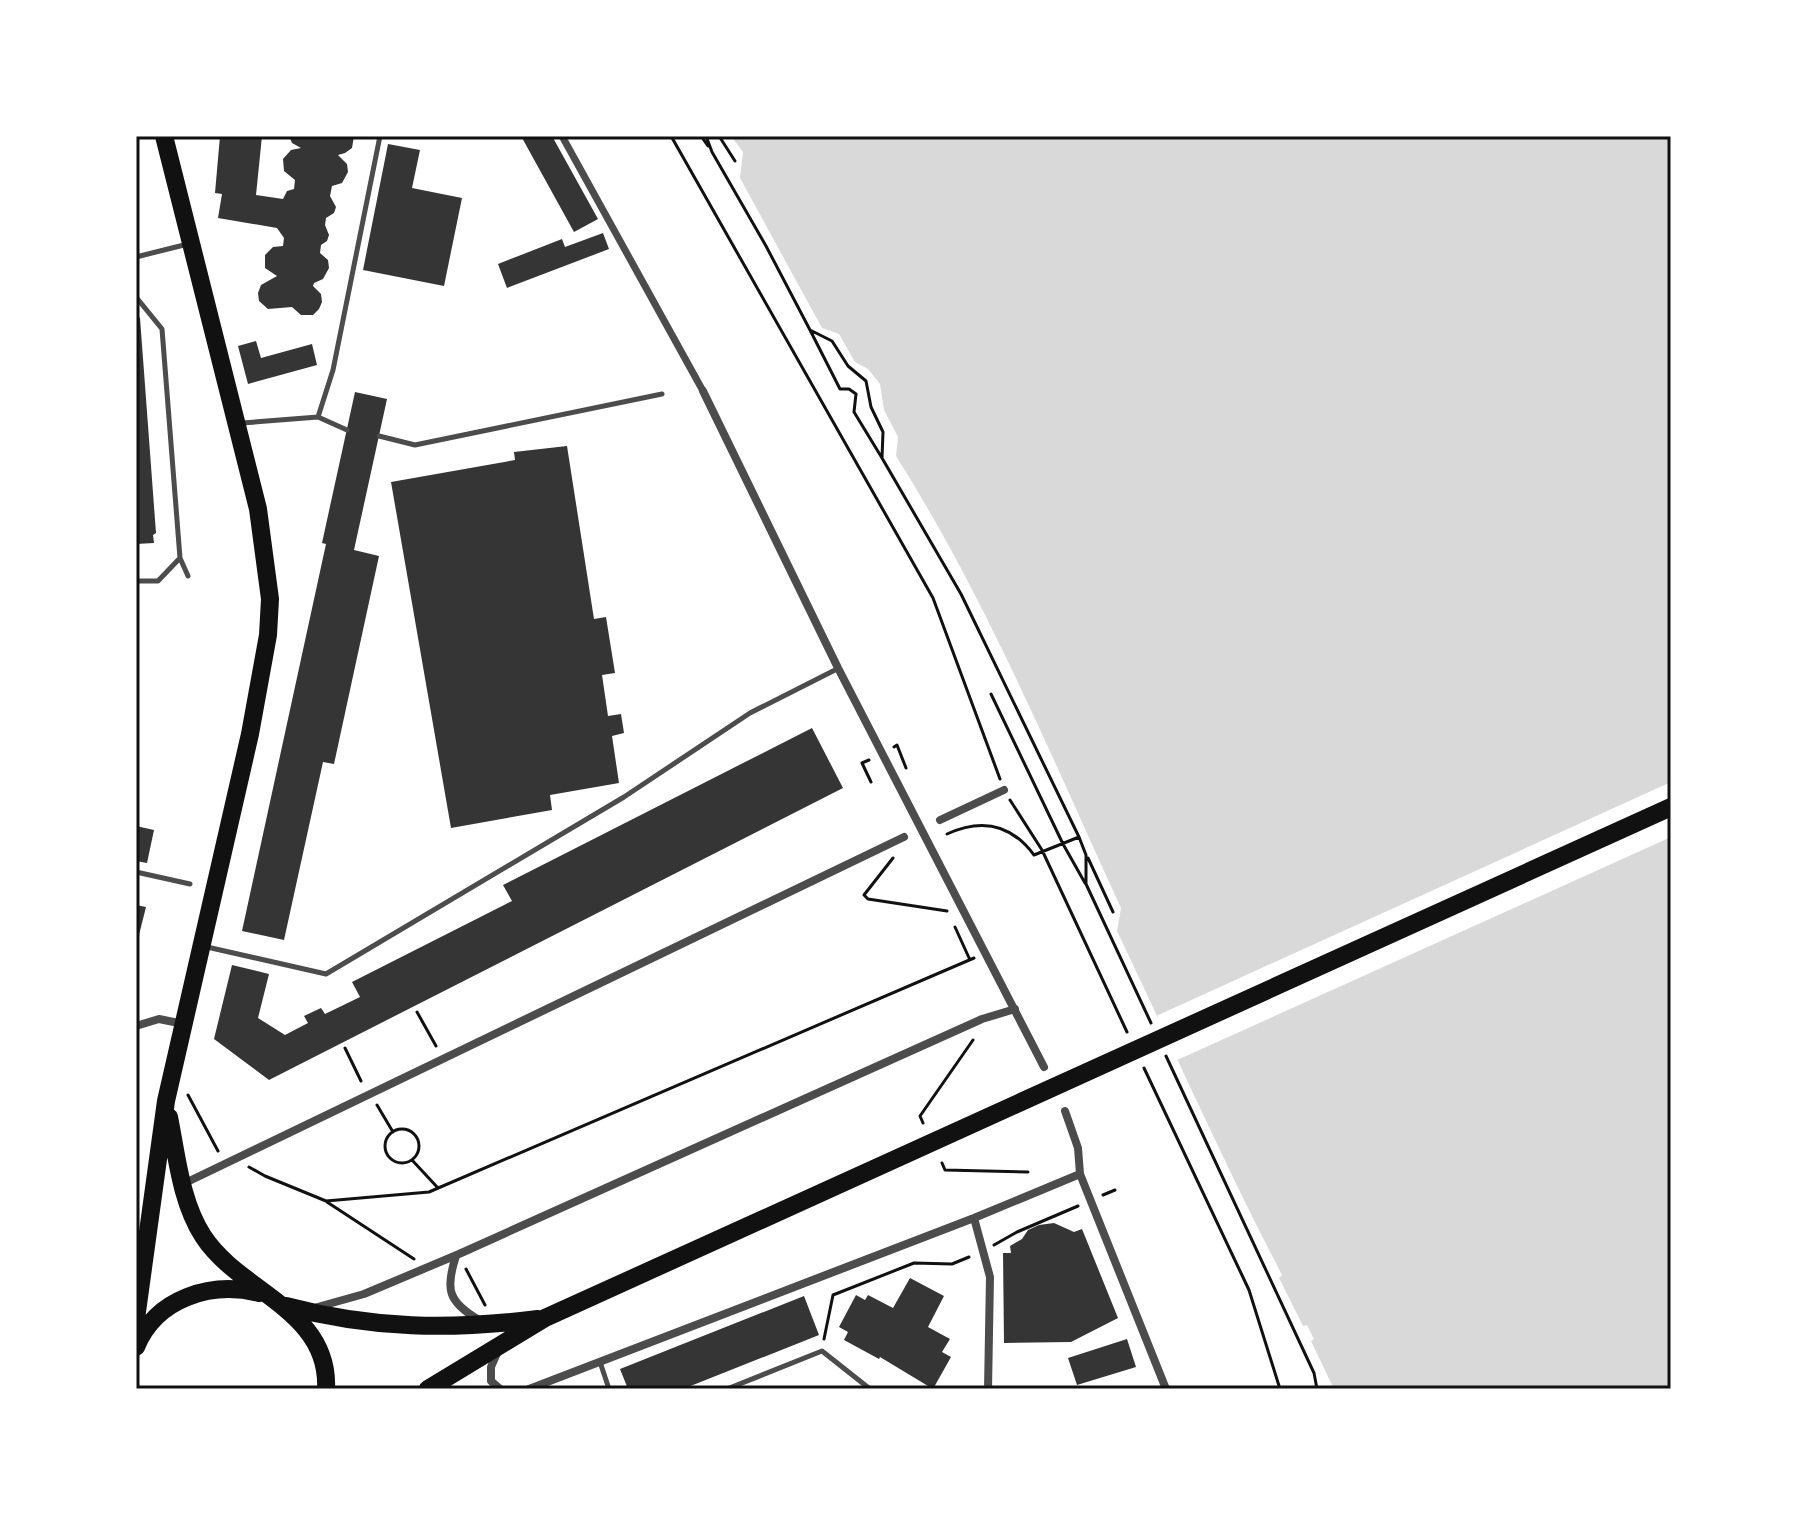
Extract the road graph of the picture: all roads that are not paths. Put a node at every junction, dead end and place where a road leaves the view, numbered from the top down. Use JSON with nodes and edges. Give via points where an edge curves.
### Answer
{"nodes":[{"id":1,"x":164,"y":136,"type":"edge"},
{"id":2,"x":380,"y":136,"type":"edge"},
{"id":3,"x":562,"y":136,"type":"edge"},
{"id":4,"x":193,"y":243,"type":"junction"},
{"id":5,"x":136,"y":257,"type":"edge"},
{"id":6,"x":136,"y":297,"type":"edge"},
{"id":7,"x":703,"y":391,"type":"joint"},
{"id":8,"x":662,"y":394,"type":"dead end"},
{"id":9,"x":318,"y":417,"type":"junction"},
{"id":10,"x":237,"y":423,"type":"junction"},
{"id":11,"x":347,"y":430,"type":"dead end"},
{"id":12,"x":379,"y":436,"type":"dead end"},
{"id":13,"x":180,"y":558,"type":"junction"},
{"id":14,"x":188,"y":576,"type":"dead end"},
{"id":15,"x":136,"y":581,"type":"edge"},
{"id":16,"x":838,"y":668,"type":"junction"},
{"id":17,"x":1004,"y":790,"type":"road end"},
{"id":18,"x":1671,"y":807,"type":"edge"},
{"id":19,"x":940,"y":820,"type":"dead end"},
{"id":20,"x":904,"y":837,"type":"dead end"},
{"id":21,"x":136,"y":872,"type":"edge"},
{"id":22,"x":190,"y":884,"type":"dead end"},
{"id":23,"x":202,"y":946,"type":"junction"},
{"id":24,"x":1015,"y":1009,"type":"junction"},
{"id":25,"x":184,"y":1024,"type":"junction"},
{"id":26,"x":136,"y":1026,"type":"edge"},
{"id":27,"x":1044,"y":1067,"type":"dead end"},
{"id":28,"x":166,"y":1101,"type":"junction"},
{"id":29,"x":1065,"y":1111,"type":"dead end"},
{"id":30,"x":1080,"y":1174,"type":"junction"},
{"id":31,"x":183,"y":1184,"type":"junction"},
{"id":32,"x":974,"y":1218,"type":"junction"},
{"id":33,"x":456,"y":1256,"type":"junction"},
{"id":34,"x":138,"y":1294,"type":"edge"},
{"id":35,"x":265,"y":1295,"type":"junction"},
{"id":36,"x":283,"y":1305,"type":"junction"},
{"id":37,"x":304,"y":1311,"type":"junction"},
{"id":38,"x":545,"y":1318,"type":"junction"},
{"id":39,"x":136,"y":1319,"type":"edge"},
{"id":40,"x":488,"y":1325,"type":"junction"},
{"id":41,"x":507,"y":1341,"type":"junction"},
{"id":42,"x":136,"y":1347,"type":"edge"},
{"id":43,"x":600,"y":1362,"type":"junction"},
{"id":44,"x":326,"y":1389,"type":"edge"},
{"id":45,"x":428,"y":1389,"type":"edge"},
{"id":46,"x":500,"y":1389,"type":"edge"},
{"id":47,"x":529,"y":1389,"type":"edge"},
{"id":48,"x":609,"y":1389,"type":"edge"},
{"id":49,"x":727,"y":1389,"type":"edge"},
{"id":50,"x":870,"y":1389,"type":"edge"},
{"id":51,"x":988,"y":1389,"type":"edge"},
{"id":52,"x":1166,"y":1389,"type":"edge"}],
"edges":[{"from":1,"to":4,"type":"main road"},
{"from":2,"to":9,"type":"lane","via":[[333,370]]},
{"from":3,"to":7,"type":"street"},
{"from":4,"to":5,"type":"lane"},
{"from":4,"to":10,"type":"main road"},
{"from":6,"to":13,"type":"lane","via":[[162,329]]},
{"from":7,"to":16,"type":"street"},
{"from":8,"to":12,"type":"lane","via":[[415,445]]},
{"from":9,"to":10,"type":"lane"},
{"from":9,"to":11,"type":"lane"},
{"from":10,"to":23,"type":"main road","via":[[266,561],[268,635]]},
{"from":13,"to":14,"type":"lane"},
{"from":13,"to":15,"type":"lane","via":[[158,581]]},
{"from":16,"to":23,"type":"lane","via":[[750,713],[624,797],[326,974]]},
{"from":16,"to":24,"type":"street"},
{"from":17,"to":19,"type":"street"},
{"from":18,"to":38,"type":"main road"},
{"from":20,"to":31,"type":"street"},
{"from":21,"to":22,"type":"lane"},
{"from":23,"to":25,"type":"main road"},
{"from":24,"to":27,"type":"street"},
{"from":24,"to":33,"type":"street","via":[[982,1019]]},
{"from":25,"to":26,"type":"street","via":[[159,1019]]},
{"from":25,"to":28,"type":"main road"},
{"from":28,"to":31,"type":"main road"},
{"from":28,"to":34,"type":"main road"},
{"from":29,"to":30,"type":"street","via":[[1078,1148]]},
{"from":30,"to":32,"type":"street"},
{"from":30,"to":52,"type":"street"},
{"from":31,"to":35,"type":"main road","via":[[205,1240]]},
{"from":32,"to":43,"type":"street"},
{"from":32,"to":51,"type":"street","via":[[990,1277]]},
{"from":33,"to":37,"type":"street","via":[[364,1294]]},
{"from":33,"to":40,"type":"street","via":[[450,1294],[461,1310]]},
{"from":34,"to":39,"type":"main road"},
{"from":35,"to":36,"type":"main road"},
{"from":35,"to":42,"type":"main road","via":[[230,1289],[193,1294],[152,1321]]},
{"from":36,"to":37,"type":"main road"},
{"from":36,"to":44,"type":"main road","via":[[313,1338],[323,1359]]},
{"from":37,"to":40,"type":"main road","via":[[400,1325]]},
{"from":38,"to":40,"type":"main road"},
{"from":38,"to":41,"type":"main road"},
{"from":41,"to":45,"type":"main road"},
{"from":41,"to":46,"type":"street","via":[[491,1367],[491,1381]]},
{"from":43,"to":47,"type":"street"},
{"from":43,"to":48,"type":"lane"},
{"from":49,"to":50,"type":"lane","via":[[822,1351]]}]}
